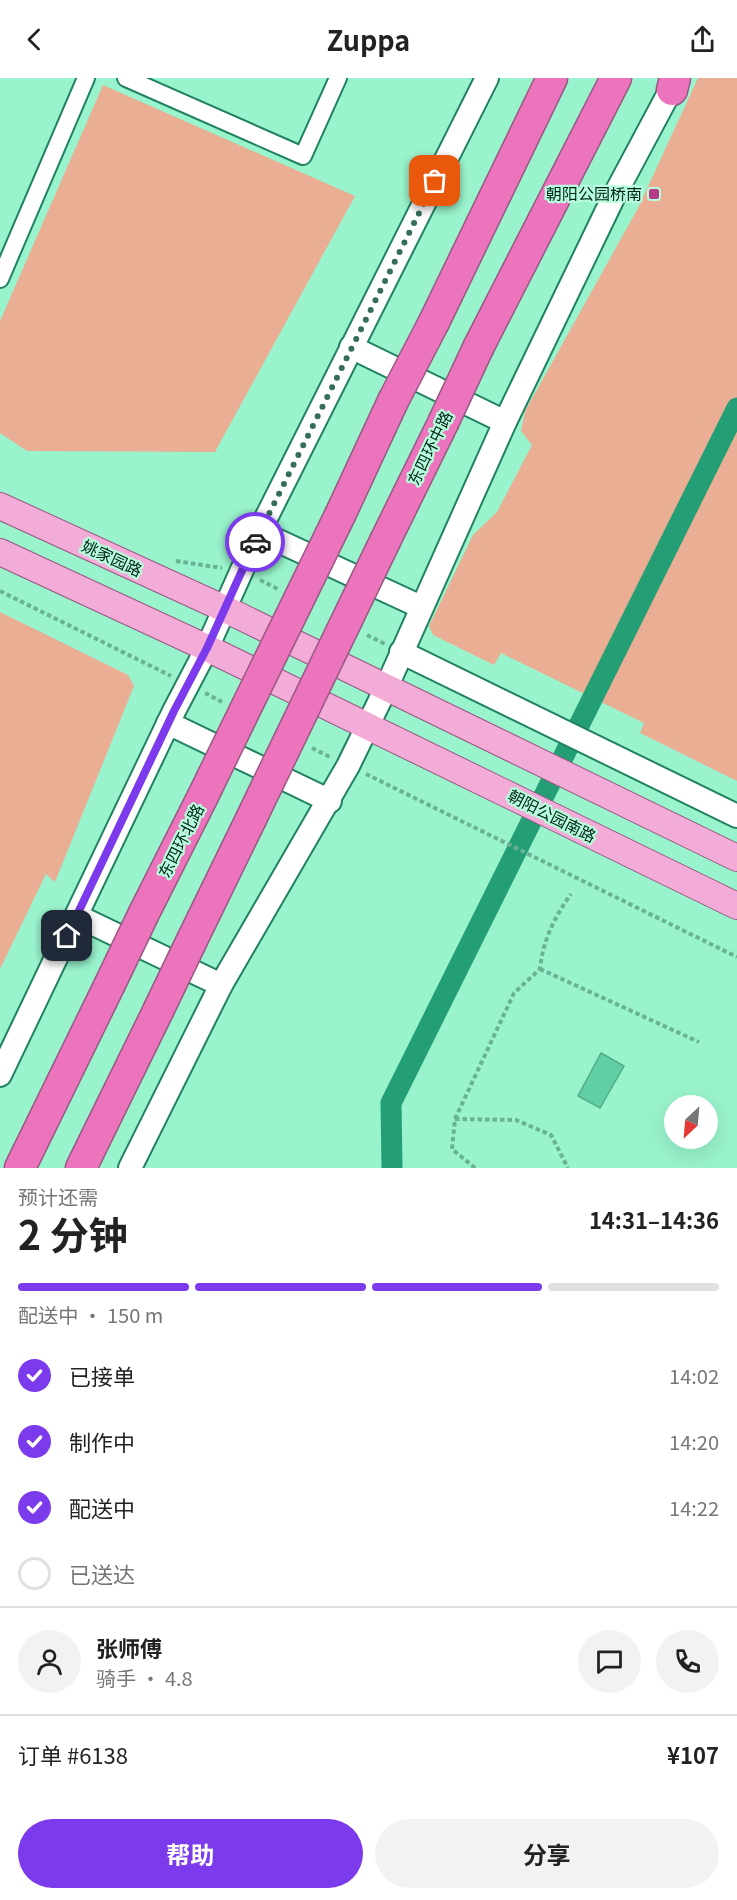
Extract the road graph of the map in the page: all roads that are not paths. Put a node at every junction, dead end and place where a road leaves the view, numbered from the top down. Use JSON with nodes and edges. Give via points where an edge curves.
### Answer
{"nodes":[{"id":1,"x":86,"y":78,"type":"edge"},
{"id":2,"x":126,"y":78,"type":"edge"},
{"id":3,"x":338,"y":78,"type":"edge"},
{"id":4,"x":487,"y":78,"type":"edge"},
{"id":5,"x":552,"y":78,"type":"edge"},
{"id":6,"x":616,"y":78,"type":"edge"},
{"id":7,"x":675,"y":82,"type":"edge"},
{"id":8,"x":0,"y":279,"type":"edge"},
{"id":9,"x":351,"y":346,"type":"junction"},
{"id":10,"x":505,"y":422,"type":"junction"},
{"id":11,"x":0,"y":506,"type":"edge"},
{"id":12,"x":259,"y":532,"type":"junction"},
{"id":13,"x":0,"y":552,"type":"edge"},
{"id":14,"x":421,"y":607,"type":"junction"},
{"id":15,"x":225,"y":609,"type":"junction"},
{"id":16,"x":207,"y":648,"type":"junction"},
{"id":17,"x":401,"y":652,"type":"junction"},
{"id":18,"x":387,"y":686,"type":"junction"},
{"id":19,"x":168,"y":723,"type":"junction"},
{"id":20,"x":367,"y":726,"type":"junction"},
{"id":21,"x":330,"y":801,"type":"junction"},
{"id":22,"x":737,"y":816,"type":"edge"},
{"id":23,"x":737,"y":858,"type":"edge"},
{"id":24,"x":737,"y":906,"type":"edge"},
{"id":25,"x":77,"y":915,"type":"junction"},
{"id":26,"x":221,"y":985,"type":"junction"},
{"id":27,"x":0,"y":1075,"type":"edge"},
{"id":28,"x":20,"y":1168,"type":"edge"},
{"id":29,"x":81,"y":1168,"type":"edge"},
{"id":30,"x":130,"y":1168,"type":"edge"}],
"edges":[{"from":1,"to":8,"type":"street"},
{"from":2,"to":3,"type":"street","via":[[303,156]]},
{"from":4,"to":9,"type":"street"},
{"from":5,"to":28,"type":"highway","name":"东四环北路","bridge":true},
{"from":6,"to":29,"type":"highway","name":"东四环中路","bridge":true,"via":[[479,346]]},
{"from":7,"to":10,"type":"street","via":[[613,198]]},
{"from":9,"to":10,"type":"street"},
{"from":9,"to":12,"type":"street"},
{"from":10,"to":14,"type":"street"},
{"from":11,"to":15,"type":"main road","name":"姚家园路"},
{"from":12,"to":14,"type":"street"},
{"from":12,"to":15,"type":"street"},
{"from":13,"to":16,"type":"main road"},
{"from":14,"to":17,"type":"street"},
{"from":15,"to":16,"type":"street"},
{"from":15,"to":18,"type":"main road","name":"姚家园路"},
{"from":16,"to":19,"type":"street"},
{"from":16,"to":20,"type":"main road","name":"朝阳公园南路"},
{"from":17,"to":18,"type":"street"},
{"from":17,"to":22,"type":"street"},
{"from":18,"to":20,"type":"street"},
{"from":18,"to":23,"type":"main road"},
{"from":19,"to":21,"type":"street"},
{"from":19,"to":25,"type":"street"},
{"from":20,"to":21,"type":"street"},
{"from":20,"to":24,"type":"main road","name":"朝阳公园南路"},
{"from":21,"to":26,"type":"street"},
{"from":25,"to":26,"type":"street"},
{"from":25,"to":27,"type":"street"},
{"from":26,"to":30,"type":"street"}]}
